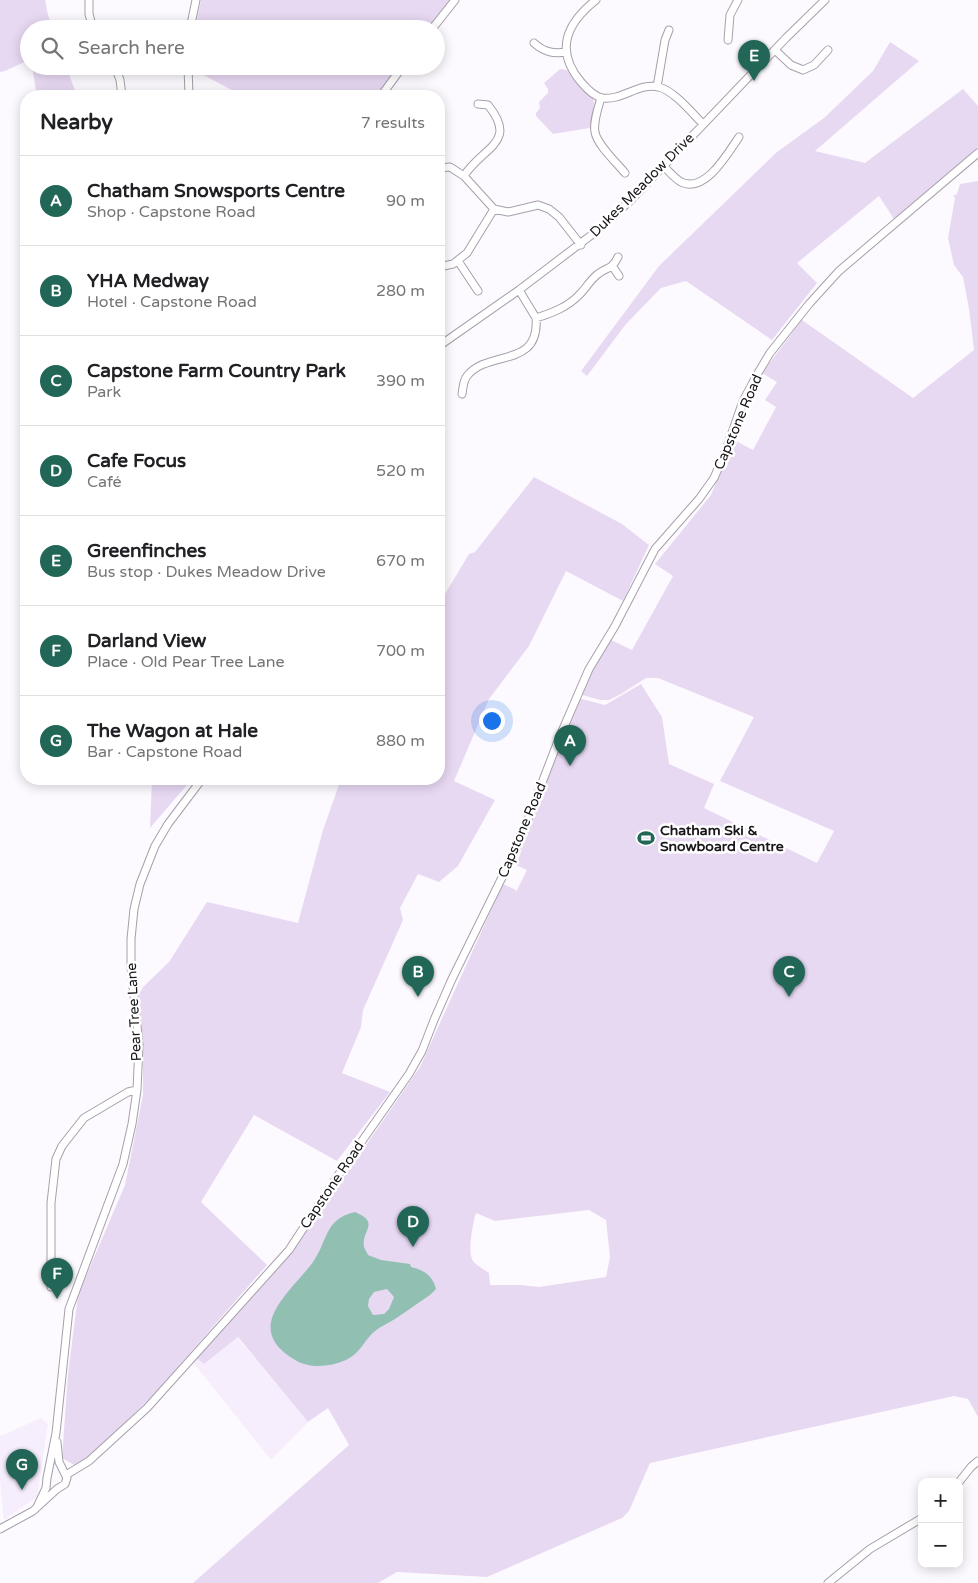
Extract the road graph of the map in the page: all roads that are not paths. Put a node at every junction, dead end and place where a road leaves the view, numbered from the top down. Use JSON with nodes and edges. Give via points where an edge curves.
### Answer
{"nodes":[{"id":1,"x":89,"y":0,"type":"edge"},
{"id":2,"x":196,"y":0,"type":"edge"},
{"id":3,"x":455,"y":0,"type":"edge"},
{"id":4,"x":596,"y":0,"type":"edge"},
{"id":5,"x":738,"y":0,"type":"edge"},
{"id":6,"x":826,"y":0,"type":"edge"},
{"id":7,"x":91,"y":20,"type":"edge"},
{"id":8,"x":192,"y":20,"type":"edge"},
{"id":9,"x":439,"y":20,"type":"edge"},
{"id":10,"x":669,"y":30,"type":"dead end"},
{"id":11,"x":728,"y":40,"type":"dead end"},
{"id":12,"x":534,"y":43,"type":"dead end"},
{"id":13,"x":775,"y":50,"type":"junction"},
{"id":14,"x":828,"y":50,"type":"dead end"},
{"id":15,"x":566,"y":52,"type":"junction"},
{"id":16,"x":118,"y":75,"type":"edge"},
{"id":17,"x":188,"y":75,"type":"edge"},
{"id":18,"x":396,"y":75,"type":"edge"},
{"id":19,"x":657,"y":87,"type":"junction"},
{"id":20,"x":121,"y":90,"type":"edge"},
{"id":21,"x":189,"y":90,"type":"edge"},
{"id":22,"x":385,"y":90,"type":"edge"},
{"id":23,"x":601,"y":98,"type":"junction"},
{"id":24,"x":478,"y":104,"type":"dead end"},
{"id":25,"x":703,"y":124,"type":"junction"},
{"id":26,"x":739,"y":137,"type":"dead end"},
{"id":27,"x":978,"y":153,"type":"edge"},
{"id":28,"x":663,"y":166,"type":"junction"},
{"id":29,"x":445,"y":167,"type":"edge"},
{"id":30,"x":625,"y":173,"type":"dead end"},
{"id":31,"x":464,"y":176,"type":"junction"},
{"id":32,"x":494,"y":209,"type":"junction"},
{"id":33,"x":580,"y":245,"type":"junction"},
{"id":34,"x":618,"y":258,"type":"dead end"},
{"id":35,"x":458,"y":262,"type":"junction"},
{"id":36,"x":445,"y":265,"type":"edge"},
{"id":37,"x":613,"y":267,"type":"junction"},
{"id":38,"x":618,"y":276,"type":"dead end"},
{"id":39,"x":519,"y":290,"type":"junction"},
{"id":40,"x":478,"y":291,"type":"dead end"},
{"id":41,"x":536,"y":318,"type":"junction"},
{"id":42,"x":445,"y":342,"type":"edge"},
{"id":43,"x":462,"y":394,"type":"dead end"},
{"id":44,"x":197,"y":785,"type":"edge"},
{"id":45,"x":137,"y":1090,"type":"junction"},
{"id":46,"x":51,"y":1287,"type":"dead end"},
{"id":47,"x":56,"y":1433,"type":"junction"},
{"id":48,"x":978,"y":1461,"type":"edge"},
{"id":49,"x":64,"y":1472,"type":"junction"},
{"id":50,"x":47,"y":1478,"type":"junction"},
{"id":51,"x":962,"y":1478,"type":"edge"},
{"id":52,"x":57,"y":1489,"type":"junction"},
{"id":53,"x":37,"y":1508,"type":"junction"},
{"id":54,"x":918,"y":1520,"type":"edge"},
{"id":55,"x":0,"y":1528,"type":"edge"},
{"id":56,"x":828,"y":1583,"type":"edge"}],
"edges":[{"from":1,"to":7,"type":"street"},
{"from":2,"to":8,"type":"street"},
{"from":3,"to":9,"type":"street"},
{"from":4,"to":15,"type":"street","via":[[572,24]]},
{"from":5,"to":11,"type":"street","via":[[730,15]]},
{"from":6,"to":13,"type":"street","name":"Dukes Meadow Drive"},
{"from":10,"to":19,"type":"street"},
{"from":12,"to":15,"type":"street","via":[[544,51]]},
{"from":13,"to":14,"type":"street","via":[[791,65],[803,70],[814,65]]},
{"from":13,"to":25,"type":"street","name":"Dukes Meadow Drive"},
{"from":15,"to":23,"type":"street","via":[[578,78],[589,91]]},
{"from":16,"to":20,"type":"street"},
{"from":17,"to":21,"type":"street"},
{"from":18,"to":22,"type":"street"},
{"from":19,"to":23,"type":"street"},
{"from":19,"to":25,"type":"street","via":[[668,91]]},
{"from":23,"to":30,"type":"street","via":[[595,135]]},
{"from":24,"to":31,"type":"street","via":[[488,105],[500,125],[500,134]]},
{"from":25,"to":28,"type":"street","name":"Dukes Meadow Drive"},
{"from":26,"to":28,"type":"street","via":[[712,172],[699,183],[680,181]]},
{"from":27,"to":49,"type":"street","name":"Capstone Road","via":[[839,271],[809,304],[758,372],[714,478],[655,549],[589,669],[518,845],[452,979],[422,1051],[289,1250],[147,1408],[89,1462]]},
{"from":28,"to":33,"type":"street","name":"Dukes Meadow Drive","via":[[631,200]]},
{"from":29,"to":31,"type":"street","via":[[450,166]]},
{"from":31,"to":32,"type":"street"},
{"from":32,"to":33,"type":"street","via":[[508,212],[544,206],[559,217]]},
{"from":32,"to":35,"type":"street"},
{"from":33,"to":39,"type":"street","name":"Dukes Meadow Drive"},
{"from":34,"to":37,"type":"street"},
{"from":35,"to":36,"type":"street"},
{"from":35,"to":40,"type":"street"},
{"from":37,"to":38,"type":"street"},
{"from":37,"to":41,"type":"street","via":[[597,274],[567,305]]},
{"from":39,"to":41,"type":"street"},
{"from":39,"to":42,"type":"street","name":"Dukes Meadow Drive"},
{"from":41,"to":43,"type":"street","via":[[535,334],[529,346],[471,372],[465,379]]},
{"from":44,"to":45,"type":"street","name":"Pear Tree Lane","via":[[155,846],[134,910],[130,939],[139,1045]]},
{"from":45,"to":46,"type":"street","via":[[84,1118],[56,1159],[51,1203]]},
{"from":45,"to":47,"type":"street","name":"Pear Tree Lane","via":[[123,1164],[70,1310]]},
{"from":47,"to":49,"type":"street","name":"Pear Tree Lane","via":[[57,1454]]},
{"from":47,"to":50,"type":"street","name":"Pear Tree Lane"},
{"from":48,"to":51,"type":"street"},
{"from":49,"to":50,"type":"street","via":[[55,1469]]},
{"from":49,"to":52,"type":"street","via":[[65,1484]]},
{"from":50,"to":52,"type":"street","via":[[51,1487]]},
{"from":50,"to":53,"type":"street"},
{"from":52,"to":53,"type":"street"},
{"from":53,"to":55,"type":"street"},
{"from":54,"to":56,"type":"street","via":[[870,1549]]}]}
